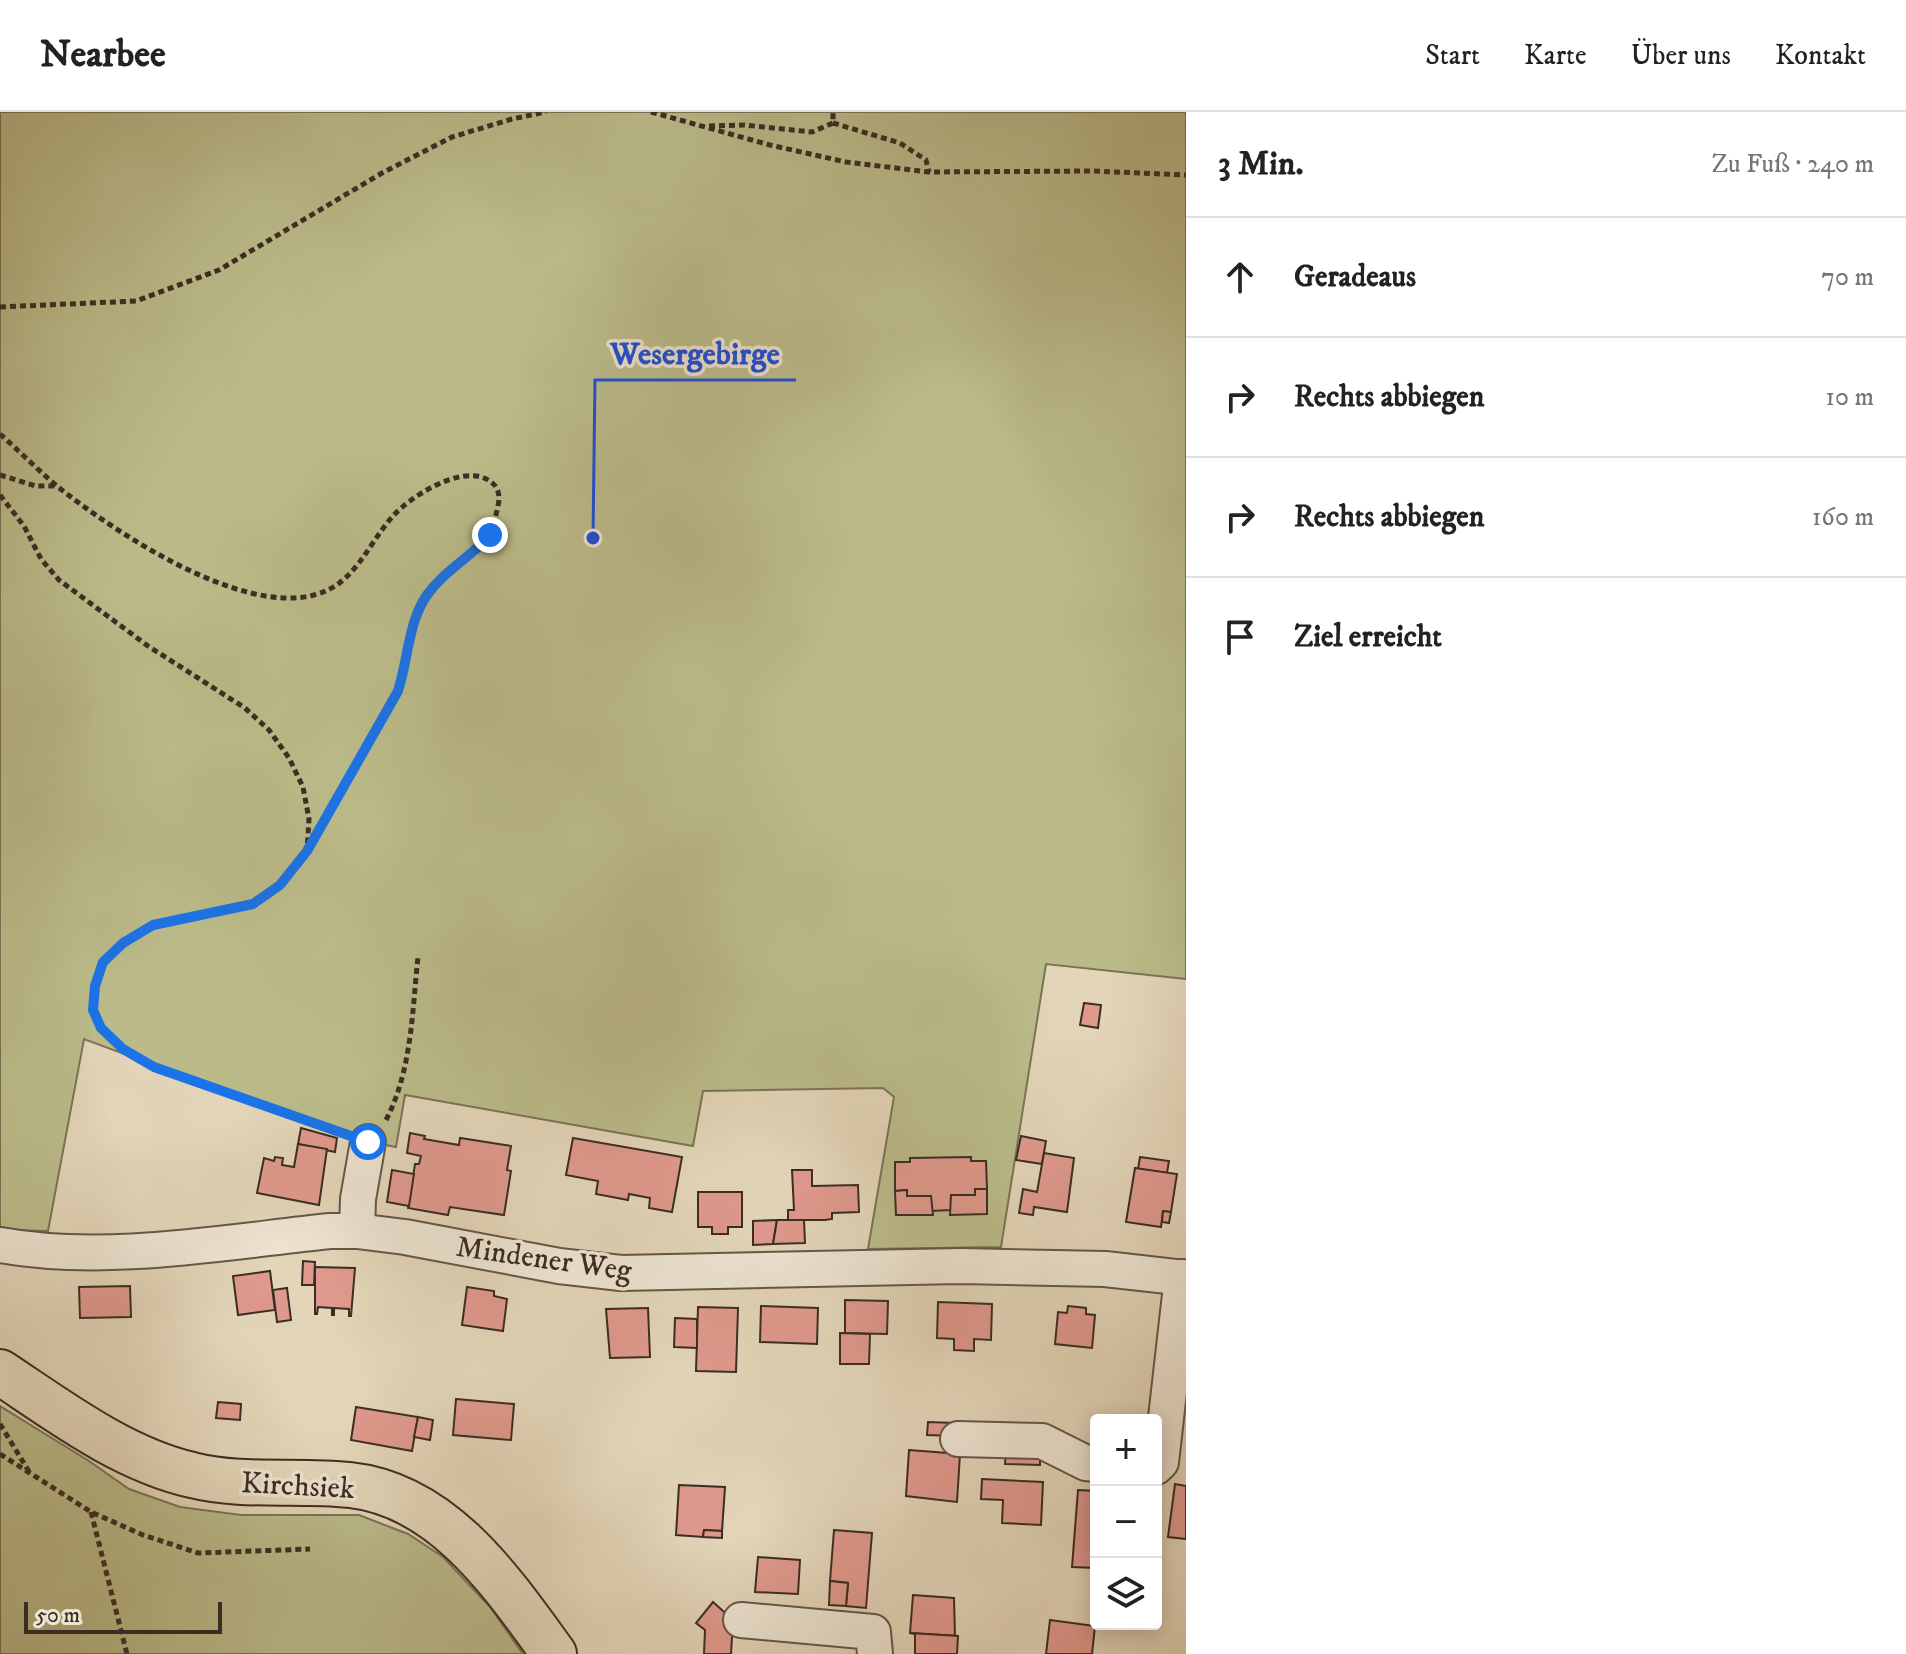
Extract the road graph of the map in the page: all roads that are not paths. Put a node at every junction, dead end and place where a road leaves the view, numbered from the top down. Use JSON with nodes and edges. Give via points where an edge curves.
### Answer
{"nodes":[{"id":1,"x":368,"y":1142,"type":"road end"},
{"id":2,"x":357,"y":1231,"type":"junction"},
{"id":3,"x":0,"y":1245,"type":"edge"},
{"id":4,"x":1184,"y":1278,"type":"edge"},
{"id":5,"x":0,"y":1372,"type":"edge"},
{"id":6,"x":958,"y":1439,"type":"dead end"},
{"id":7,"x":1162,"y":1454,"type":"edge"},
{"id":8,"x":1090,"y":1463,"type":"edge"},
{"id":9,"x":741,"y":1620,"type":"dead end"},
{"id":10,"x":554,"y":1654,"type":"edge"},
{"id":11,"x":875,"y":1654,"type":"edge"}],
"edges":[{"from":1,"to":2,"type":"street"},
{"from":2,"to":3,"type":"street","name":"Mindener Weg","via":[[128,1251]]},
{"from":2,"to":4,"type":"street","name":"Mindener Weg","via":[[621,1273],[961,1266],[1105,1269]]},
{"from":4,"to":7,"type":"street"},
{"from":5,"to":10,"type":"main road","name":"Kirchsiek","via":[[74,1420],[193,1476],[351,1485],[403,1500],[432,1515],[464,1543]]},
{"from":6,"to":8,"type":"street","via":[[1042,1441]]},
{"from":9,"to":11,"type":"street","via":[[873,1632]]}]}
